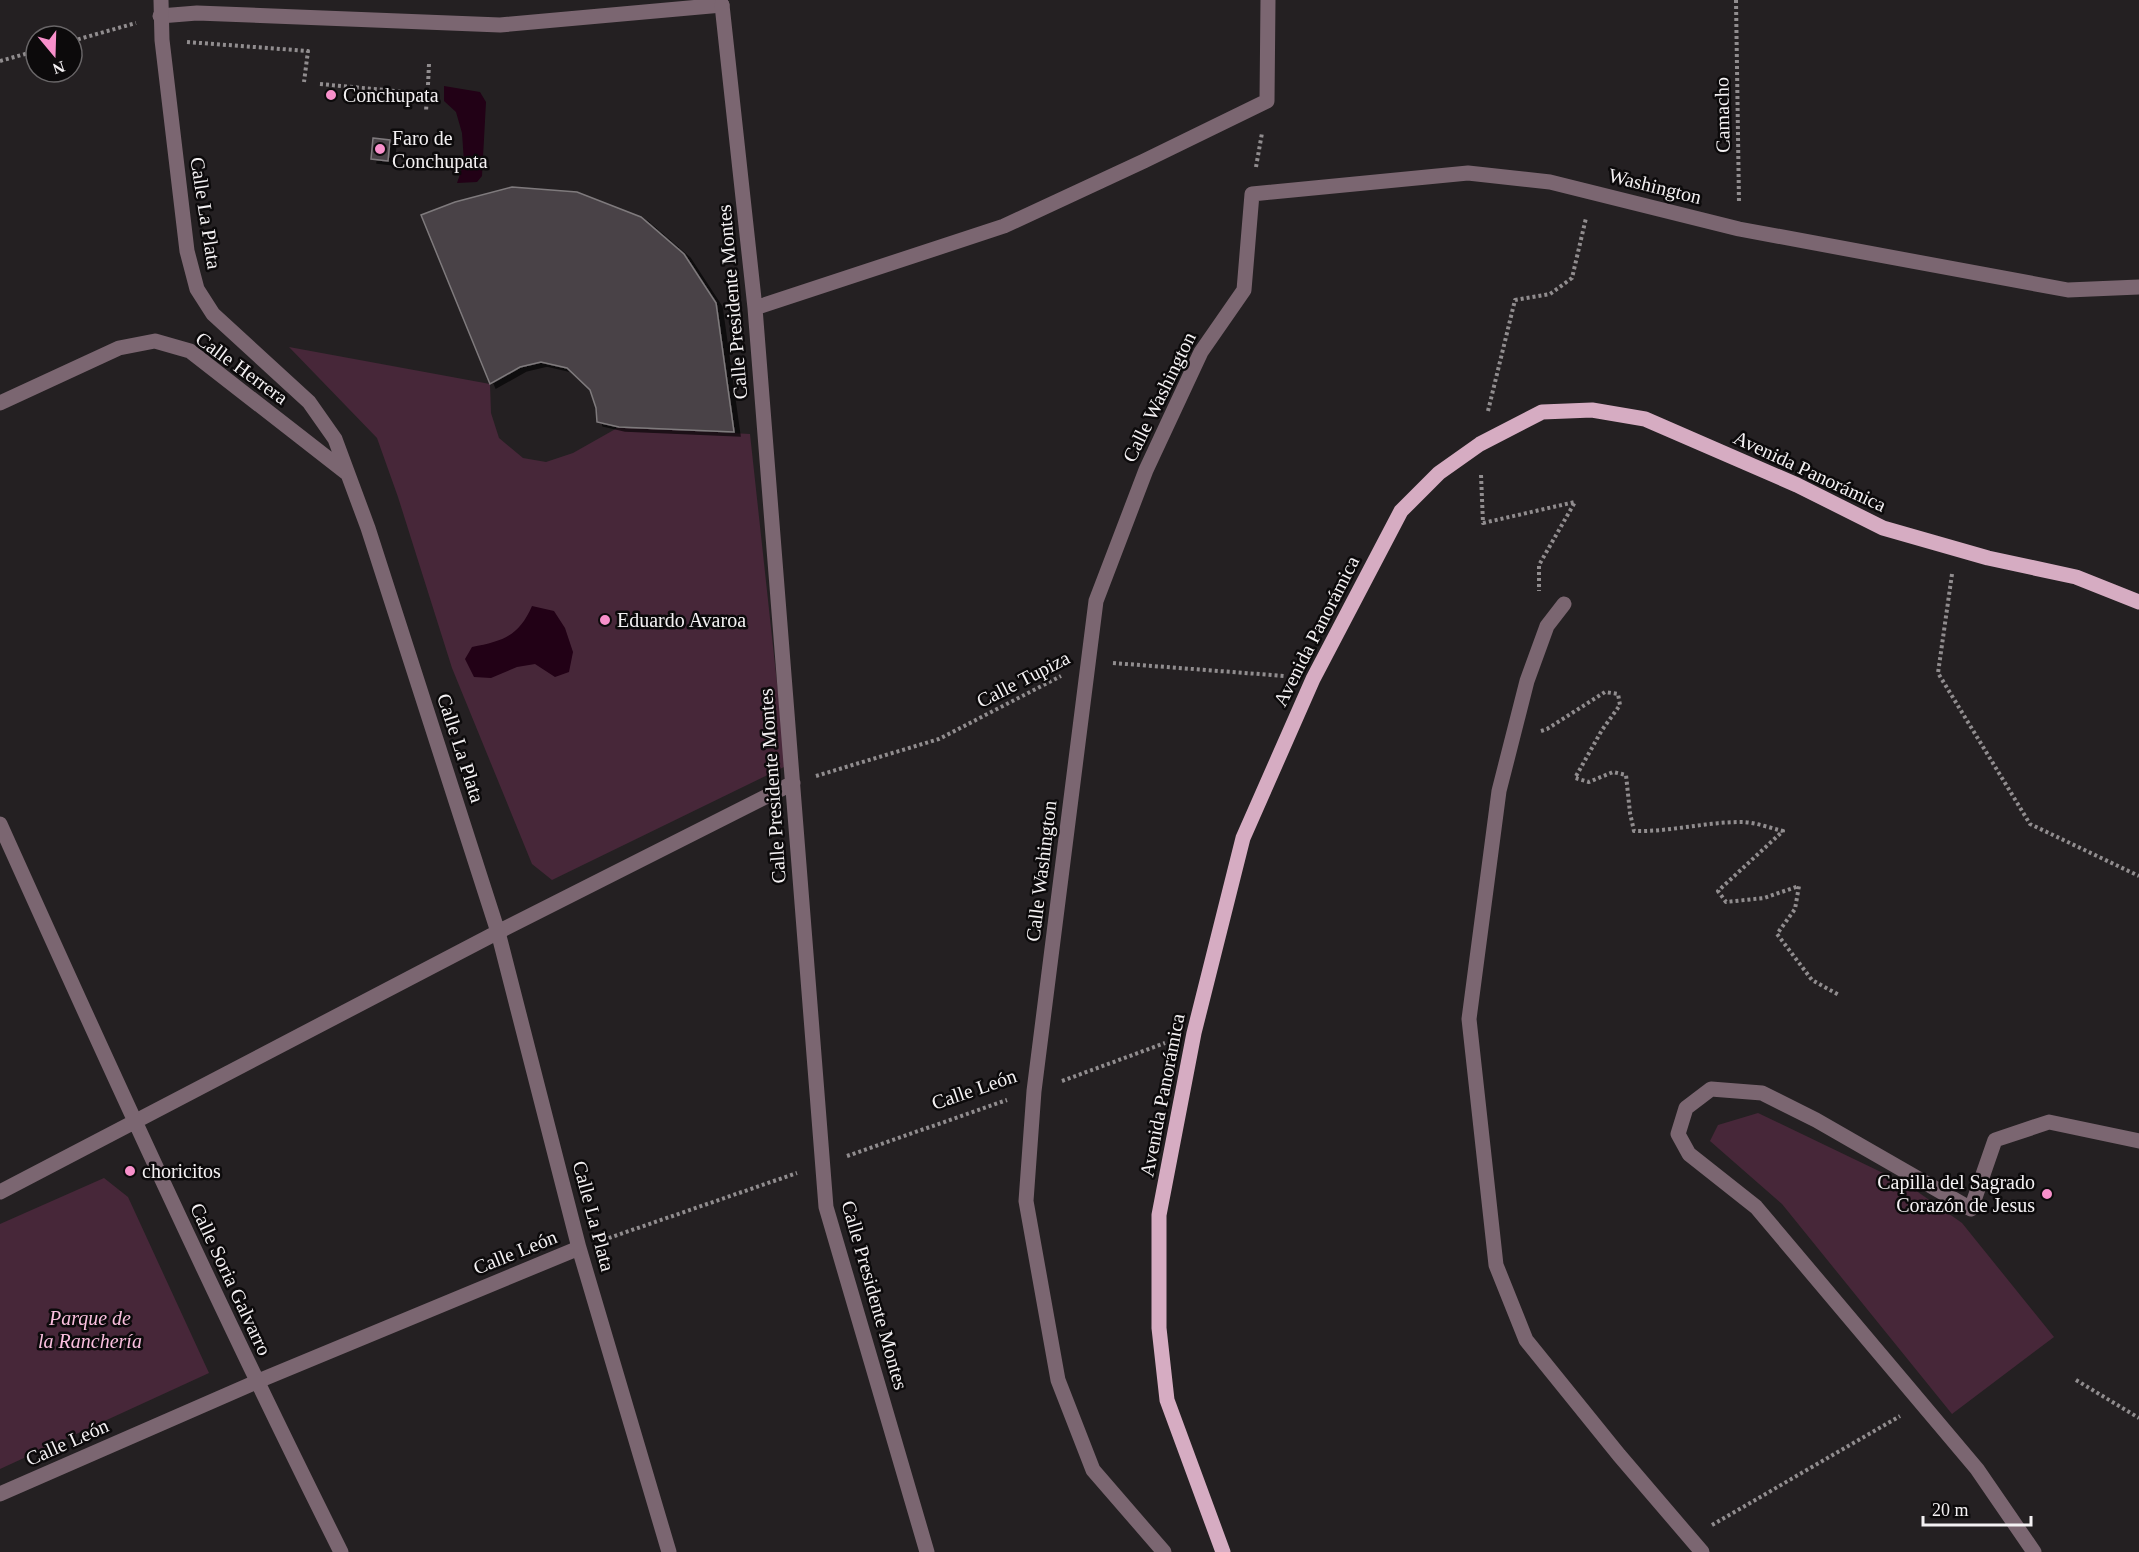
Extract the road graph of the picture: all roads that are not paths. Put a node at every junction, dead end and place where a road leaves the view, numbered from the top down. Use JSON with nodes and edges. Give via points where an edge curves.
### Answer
{"nodes":[{"id":1,"x":161,"y":0,"type":"edge"},
{"id":2,"x":1268,"y":0,"type":"edge"},
{"id":3,"x":160,"y":16,"type":"junction"},
{"id":4,"x":1252,"y":194,"type":"joint"},
{"id":5,"x":2139,"y":287,"type":"edge"},
{"id":6,"x":755,"y":308,"type":"junction"},
{"id":7,"x":0,"y":403,"type":"edge"},
{"id":8,"x":348,"y":474,"type":"junction"},
{"id":9,"x":2139,"y":602,"type":"edge"},
{"id":10,"x":1561,"y":608,"type":"road end"},
{"id":11,"x":793,"y":783,"type":"junction"},
{"id":12,"x":0,"y":824,"type":"edge"},
{"id":13,"x":498,"y":932,"type":"junction"},
{"id":14,"x":135,"y":1124,"type":"junction"},
{"id":15,"x":2139,"y":1141,"type":"edge"},
{"id":16,"x":0,"y":1192,"type":"edge"},
{"id":17,"x":579,"y":1248,"type":"junction"},
{"id":18,"x":256,"y":1382,"type":"junction"},
{"id":19,"x":0,"y":1494,"type":"edge"},
{"id":20,"x":341,"y":1552,"type":"edge"},
{"id":21,"x":669,"y":1552,"type":"edge"},
{"id":22,"x":927,"y":1552,"type":"edge"},
{"id":23,"x":1164,"y":1552,"type":"edge"},
{"id":24,"x":1223,"y":1552,"type":"edge"},
{"id":25,"x":1702,"y":1552,"type":"edge"},
{"id":26,"x":2034,"y":1552,"type":"edge"}],
"edges":[{"from":1,"to":3,"type":"street","name":"Calle La Plata"},
{"from":2,"to":6,"type":"street","via":[[1267,101],[1004,226]]},
{"from":3,"to":6,"type":"street","name":"Calle Presidente Montes","via":[[197,13],[500,25],[722,5]]},
{"from":3,"to":8,"type":"street","name":"Calle La Plata","via":[[186,251],[197,290],[213,314],[309,402],[335,439]]},
{"from":4,"to":5,"type":"street","name":"Washington","via":[[1468,173],[1550,182],[1739,229],[2068,290]]},
{"from":4,"to":23,"type":"street","name":"Calle Washington","via":[[1244,290],[1201,352],[1146,470],[1095,601],[1034,1091],[1026,1201],[1058,1380],[1093,1470]]},
{"from":6,"to":11,"type":"street","name":"Calle Presidente Montes"},
{"from":7,"to":8,"type":"street","name":"Calle Herrera","via":[[118,348],[155,341],[190,351]]},
{"from":8,"to":13,"type":"street","name":"Calle La Plata"},
{"from":9,"to":24,"type":"main road","name":"Avenida Panorámica","via":[[2076,577],[1956,550],[1883,528],[1645,419],[1592,410],[1542,412],[1480,444],[1439,473],[1401,511],[1313,679],[1243,838],[1194,1033],[1159,1215],[1159,1328],[1167,1400]]},
{"from":10,"to":25,"type":"street","via":[[1547,627],[1527,681],[1499,792],[1468,1019],[1496,1265],[1526,1340]]},
{"from":11,"to":13,"type":"street"},
{"from":11,"to":22,"type":"street","name":"Calle Presidente Montes","via":[[826,1207]]},
{"from":12,"to":14,"type":"street","name":"Calle Soria Galvarro"},
{"from":13,"to":14,"type":"street"},
{"from":13,"to":17,"type":"street","name":"Calle La Plata"},
{"from":14,"to":16,"type":"street"},
{"from":14,"to":18,"type":"street","name":"Calle Soria Galvarro"},
{"from":15,"to":26,"type":"street","via":[[2049,1122],[1995,1140],[1971,1209],[1762,1093],[1711,1089],[1686,1108],[1678,1134],[1689,1154],[1756,1207],[1977,1468]]},
{"from":17,"to":18,"type":"street","name":"Calle León"},
{"from":17,"to":21,"type":"street","name":"Calle La Plata"},
{"from":18,"to":19,"type":"street","name":"Calle León"},
{"from":18,"to":20,"type":"street","name":"Calle Soria Galvarro"}]}
